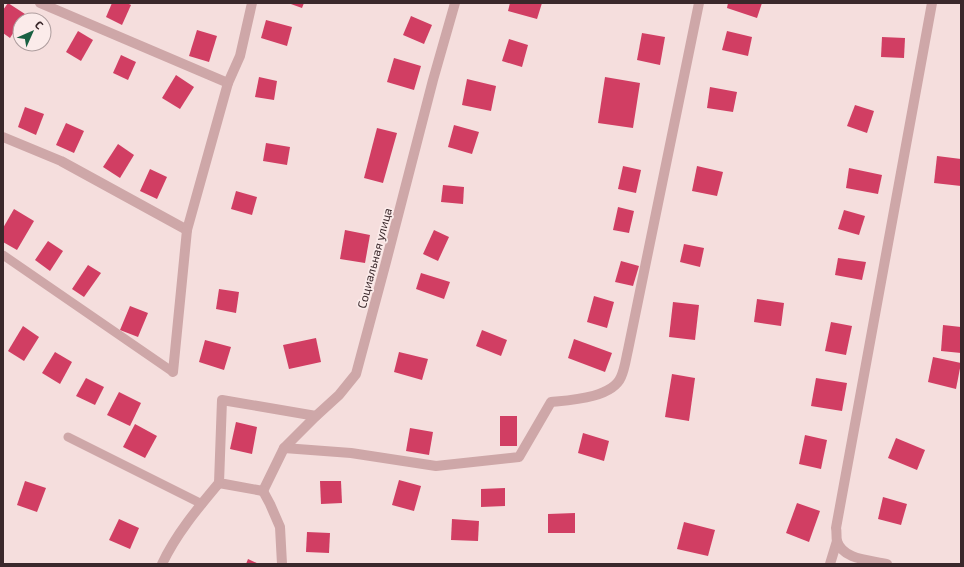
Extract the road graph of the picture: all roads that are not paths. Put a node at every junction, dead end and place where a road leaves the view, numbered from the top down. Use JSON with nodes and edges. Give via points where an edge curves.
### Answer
{"nodes":[{"id":1,"x":40,"y":3,"type":"edge"},
{"id":2,"x":252,"y":3,"type":"edge"},
{"id":3,"x":455,"y":3,"type":"edge"},
{"id":4,"x":699,"y":3,"type":"edge"},
{"id":5,"x":932,"y":3,"type":"edge"},
{"id":6,"x":228,"y":83,"type":"junction"},
{"id":7,"x":3,"y":137,"type":"edge"},
{"id":8,"x":187,"y":230,"type":"junction"},
{"id":9,"x":3,"y":255,"type":"edge"},
{"id":10,"x":173,"y":372,"type":"joint"},
{"id":11,"x":316,"y":416,"type":"junction"},
{"id":12,"x":68,"y":437,"type":"dead end"},
{"id":13,"x":284,"y":448,"type":"junction"},
{"id":14,"x":219,"y":483,"type":"junction"},
{"id":15,"x":263,"y":491,"type":"junction"},
{"id":16,"x":202,"y":504,"type":"junction"},
{"id":17,"x":837,"y":540,"type":"junction"},
{"id":18,"x":162,"y":564,"type":"edge"},
{"id":19,"x":282,"y":564,"type":"edge"},
{"id":20,"x":830,"y":564,"type":"edge"},
{"id":21,"x":887,"y":564,"type":"edge"}],
"edges":[{"from":1,"to":6,"type":"street"},
{"from":2,"to":6,"type":"street","via":[[240,56]]},
{"from":3,"to":11,"type":"street","name":"Социальная улица","via":[[356,374],[339,395]]},
{"from":4,"to":13,"type":"street","via":[[621,378],[608,391],[583,399],[551,402],[519,457],[436,466],[351,453]]},
{"from":5,"to":17,"type":"street","via":[[836,528]]},
{"from":6,"to":8,"type":"street"},
{"from":7,"to":8,"type":"street","via":[[61,161]]},
{"from":8,"to":10,"type":"street"},
{"from":9,"to":10,"type":"lane"},
{"from":11,"to":13,"type":"street","name":"Социальная улица"},
{"from":11,"to":14,"type":"street","via":[[222,400]]},
{"from":12,"to":16,"type":"lane"},
{"from":13,"to":15,"type":"street","name":"Социальная улица"},
{"from":14,"to":15,"type":"street"},
{"from":14,"to":16,"type":"street"},
{"from":15,"to":19,"type":"street","via":[[280,527]]},
{"from":16,"to":18,"type":"street"},
{"from":17,"to":20,"type":"street"},
{"from":17,"to":21,"type":"street","via":[[843,551],[854,557]]}]}
